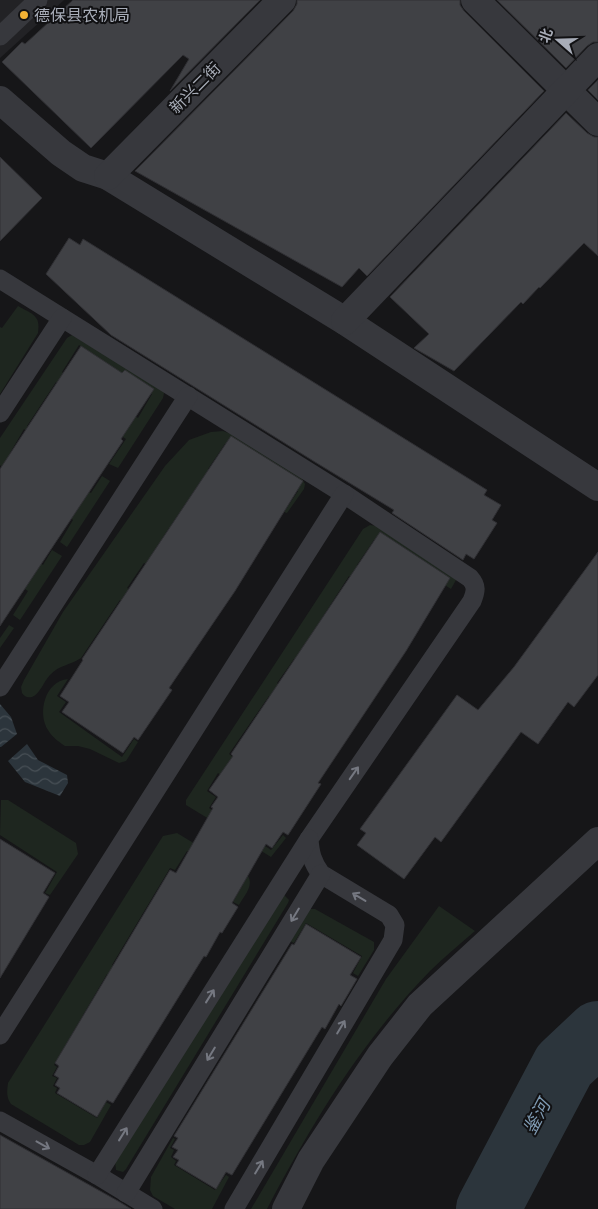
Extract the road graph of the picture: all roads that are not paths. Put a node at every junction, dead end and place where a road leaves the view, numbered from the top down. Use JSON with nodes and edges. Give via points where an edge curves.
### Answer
{"nodes":[{"id":1,"x":38,"y":0,"type":"edge"},
{"id":2,"x":282,"y":0,"type":"edge"},
{"id":3,"x":475,"y":0,"type":"edge"},
{"id":4,"x":0,"y":36,"type":"edge"},
{"id":5,"x":598,"y":57,"type":"edge"},
{"id":6,"x":566,"y":91,"type":"junction"},
{"id":7,"x":0,"y":100,"type":"edge"},
{"id":8,"x":598,"y":122,"type":"edge"},
{"id":9,"x":108,"y":176,"type":"junction"},
{"id":10,"x":0,"y":279,"type":"edge"},
{"id":11,"x":62,"y":318,"type":"junction"},
{"id":12,"x":346,"y":321,"type":"junction"},
{"id":13,"x":188,"y":396,"type":"junction"},
{"id":14,"x":0,"y":413,"type":"edge"},
{"id":15,"x":598,"y":487,"type":"edge"},
{"id":16,"x":344,"y":494,"type":"junction"},
{"id":17,"x":0,"y":687,"type":"edge"},
{"id":18,"x":309,"y":839,"type":"junction"},
{"id":19,"x":598,"y":841,"type":"edge"},
{"id":20,"x":321,"y":874,"type":"junction"},
{"id":21,"x":0,"y":1035,"type":"edge"},
{"id":22,"x":0,"y":1122,"type":"edge"},
{"id":23,"x":97,"y":1175,"type":"junction"},
{"id":24,"x":126,"y":1193,"type":"junction"},
{"id":25,"x":153,"y":1209,"type":"edge"},
{"id":26,"x":234,"y":1209,"type":"edge"},
{"id":27,"x":286,"y":1209,"type":"edge"}],
"edges":[{"from":1,"to":4,"type":"lane"},
{"from":2,"to":9,"type":"street","name":"新兴二街"},
{"from":3,"to":6,"type":"street"},
{"from":5,"to":6,"type":"street"},
{"from":6,"to":8,"type":"street"},
{"from":6,"to":12,"type":"street"},
{"from":7,"to":9,"type":"street","via":[[61,154],[82,168]]},
{"from":9,"to":12,"type":"street"},
{"from":10,"to":11,"type":"lane"},
{"from":11,"to":13,"type":"lane"},
{"from":11,"to":14,"type":"lane"},
{"from":12,"to":15,"type":"street"},
{"from":13,"to":16,"type":"lane"},
{"from":13,"to":17,"type":"lane"},
{"from":18,"to":16,"type":"lane","one_way":true,"via":[[476,591],[470,578]]},
{"from":16,"to":21,"type":"lane"},
{"from":18,"to":20,"type":"lane","via":[[310,854]]},
{"from":23,"to":18,"type":"lane","one_way":true},
{"from":19,"to":27,"type":"street","via":[[420,1005],[380,1056],[311,1160]]},
{"from":20,"to":24,"type":"lane","one_way":true},
{"from":26,"to":20,"type":"lane","one_way":true,"via":[[393,940],[394,925],[389,915]]},
{"from":22,"to":23,"type":"lane","one_way":true},
{"from":23,"to":24,"type":"lane"},
{"from":24,"to":25,"type":"lane"}]}
